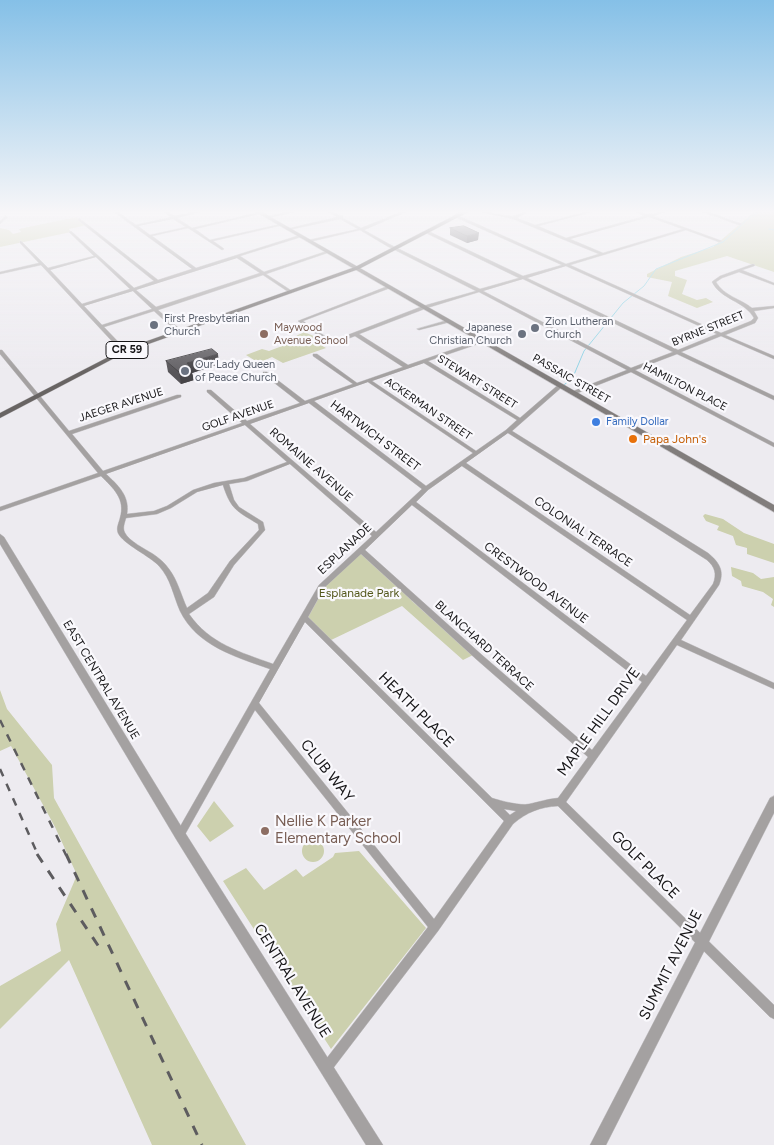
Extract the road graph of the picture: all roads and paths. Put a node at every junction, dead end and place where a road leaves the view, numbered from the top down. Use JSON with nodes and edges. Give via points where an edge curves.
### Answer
{"nodes":[{"id":1,"x":35,"y":265,"type":"edge"},
{"id":2,"x":43,"y":265,"type":"edge"},
{"id":3,"x":63,"y":265,"type":"edge"},
{"id":4,"x":107,"y":265,"type":"edge"},
{"id":5,"x":136,"y":265,"type":"edge"},
{"id":6,"x":190,"y":265,"type":"edge"},
{"id":7,"x":207,"y":265,"type":"edge"},
{"id":8,"x":251,"y":265,"type":"edge"},
{"id":9,"x":286,"y":265,"type":"edge"},
{"id":10,"x":352,"y":265,"type":"edge"},
{"id":11,"x":362,"y":265,"type":"edge"},
{"id":12,"x":431,"y":265,"type":"edge"},
{"id":13,"x":500,"y":265,"type":"edge"},
{"id":14,"x":565,"y":265,"type":"edge"},
{"id":15,"x":568,"y":265,"type":"edge"},
{"id":16,"x":752,"y":265,"type":"edge"},
{"id":17,"x":357,"y":268,"type":"junction"},
{"id":18,"x":195,"y":269,"type":"junction"},
{"id":19,"x":47,"y":270,"type":"junction"},
{"id":20,"x":738,"y":270,"type":"junction"},
{"id":21,"x":0,"y":273,"type":"edge"},
{"id":22,"x":263,"y":273,"type":"junction"},
{"id":23,"x":525,"y":277,"type":"junction"},
{"id":24,"x":156,"y":282,"type":"junction"},
{"id":25,"x":774,"y":284,"type":"edge"},
{"id":26,"x":389,"y":287,"type":"junction"},
{"id":27,"x":133,"y":289,"type":"junction"},
{"id":28,"x":480,"y":291,"type":"junction"},
{"id":29,"x":291,"y":292,"type":"junction"},
{"id":30,"x":81,"y":306,"type":"junction"},
{"id":31,"x":774,"y":306,"type":"edge"},
{"id":32,"x":425,"y":307,"type":"junction"},
{"id":33,"x":155,"y":309,"type":"junction"},
{"id":34,"x":750,"y":310,"type":"junction"},
{"id":35,"x":448,"y":321,"type":"junction"},
{"id":36,"x":101,"y":327,"type":"junction"},
{"id":37,"x":419,"y":329,"type":"dead end"},
{"id":38,"x":180,"y":332,"type":"junction"},
{"id":39,"x":355,"y":334,"type":"junction"},
{"id":40,"x":723,"y":335,"type":"junction"},
{"id":41,"x":482,"y":341,"type":"junction"},
{"id":42,"x":0,"y":351,"type":"edge"},
{"id":43,"x":124,"y":351,"type":"junction"},
{"id":44,"x":679,"y":352,"type":"junction"},
{"id":45,"x":316,"y":355,"type":"dead end"},
{"id":46,"x":774,"y":358,"type":"edge"},
{"id":47,"x":424,"y":361,"type":"junction"},
{"id":48,"x":407,"y":367,"type":"junction"},
{"id":49,"x":631,"y":370,"type":"junction"},
{"id":50,"x":264,"y":373,"type":"dead end"},
{"id":51,"x":369,"y":380,"type":"junction"},
{"id":52,"x":357,"y":385,"type":"junction"},
{"id":53,"x":560,"y":386,"type":"junction"},
{"id":54,"x":209,"y":391,"type":"dead end"},
{"id":55,"x":573,"y":393,"type":"junction"},
{"id":56,"x":38,"y":396,"type":"junction"},
{"id":57,"x":179,"y":396,"type":"dead end"},
{"id":58,"x":774,"y":398,"type":"edge"},
{"id":59,"x":307,"y":402,"type":"junction"},
{"id":60,"x":0,"y":416,"type":"edge"},
{"id":61,"x":520,"y":420,"type":"junction"},
{"id":62,"x":246,"y":424,"type":"junction"},
{"id":63,"x":508,"y":431,"type":"junction"},
{"id":64,"x":69,"y":433,"type":"junction"},
{"id":65,"x":774,"y":445,"type":"edge"},
{"id":66,"x":476,"y":453,"type":"junction"},
{"id":67,"x":291,"y":462,"type":"junction"},
{"id":68,"x":462,"y":463,"type":"junction"},
{"id":69,"x":102,"y":474,"type":"junction"},
{"id":70,"x":224,"y":483,"type":"junction"},
{"id":71,"x":426,"y":489,"type":"junction"},
{"id":72,"x":412,"y":502,"type":"junction"},
{"id":73,"x":0,"y":509,"type":"edge"},
{"id":74,"x":774,"y":509,"type":"edge"},
{"id":75,"x":124,"y":516,"type":"junction"},
{"id":76,"x":376,"y":535,"type":"junction"},
{"id":77,"x":0,"y":537,"type":"edge"},
{"id":78,"x":361,"y":550,"type":"junction"},
{"id":79,"x":185,"y":613,"type":"junction"},
{"id":80,"x":304,"y":617,"type":"junction"},
{"id":81,"x":691,"y":620,"type":"junction"},
{"id":82,"x":676,"y":641,"type":"junction"},
{"id":83,"x":275,"y":668,"type":"junction"},
{"id":84,"x":647,"y":681,"type":"junction"},
{"id":85,"x":774,"y":686,"type":"edge"},
{"id":86,"x":254,"y":704,"type":"junction"},
{"id":87,"x":593,"y":756,"type":"junction"},
{"id":88,"x":488,"y":800,"type":"junction"},
{"id":89,"x":774,"y":800,"type":"edge"},
{"id":90,"x":560,"y":802,"type":"junction"},
{"id":91,"x":528,"y":808,"type":"junction"},
{"id":92,"x":510,"y":821,"type":"junction"},
{"id":93,"x":180,"y":835,"type":"junction"},
{"id":94,"x":434,"y":926,"type":"junction"},
{"id":95,"x":701,"y":942,"type":"junction"},
{"id":96,"x":774,"y":1013,"type":"edge"},
{"id":97,"x":327,"y":1067,"type":"junction"},
{"id":98,"x":375,"y":1145,"type":"edge"},
{"id":99,"x":598,"y":1145,"type":"edge"}],
"edges":[{"from":1,"to":21,"type":"street"},
{"from":2,"to":19,"type":"street"},
{"from":3,"to":19,"type":"street"},
{"from":4,"to":27,"type":"street"},
{"from":5,"to":24,"type":"street"},
{"from":6,"to":18,"type":"street"},
{"from":7,"to":18,"type":"street"},
{"from":8,"to":22,"type":"street"},
{"from":9,"to":22,"type":"street"},
{"from":10,"to":17,"type":"main road","name":"PASSAIC STREET"},
{"from":11,"to":17,"type":"main road","number":"CR 59"},
{"from":12,"to":28,"type":"street","name":"HAMILTON PLACE"},
{"from":13,"to":23,"type":"street"},
{"from":14,"to":23,"type":"street"},
{"from":15,"to":40,"type":"street"},
{"from":16,"to":20,"type":"street","name":"BYRNE STREET"},
{"from":17,"to":26,"type":"main road","name":"PASSAIC STREET"},
{"from":17,"to":29,"type":"main road","number":"CR 59"},
{"from":18,"to":24,"type":"street"},
{"from":19,"to":30,"type":"street"},
{"from":20,"to":25,"type":"street"},
{"from":20,"to":34,"type":"street","name":"BYRNE STREET","via":[[718,278],[714,284]]},
{"from":22,"to":29,"type":"street"},
{"from":22,"to":33,"type":"street"},
{"from":23,"to":28,"type":"street"},
{"from":23,"to":44,"type":"street"},
{"from":24,"to":27,"type":"street"},
{"from":26,"to":32,"type":"main road","name":"PASSAIC STREET"},
{"from":26,"to":39,"type":"street","via":[[300,321],[332,343]]},
{"from":27,"to":30,"type":"street"},
{"from":27,"to":33,"type":"street"},
{"from":28,"to":32,"type":"street"},
{"from":28,"to":49,"type":"street","name":"HAMILTON PLACE"},
{"from":29,"to":38,"type":"main road","number":"CR 59"},
{"from":30,"to":36,"type":"street"},
{"from":31,"to":34,"type":"street"},
{"from":32,"to":35,"type":"main road","name":"PASSAIC STREET"},
{"from":32,"to":39,"type":"street"},
{"from":33,"to":36,"type":"street"},
{"from":33,"to":38,"type":"street"},
{"from":34,"to":40,"type":"street","name":"BYRNE STREET","via":[[755,315],[753,322]]},
{"from":35,"to":37,"type":"street"},
{"from":35,"to":41,"type":"main road","name":"PASSAIC STREET"},
{"from":36,"to":43,"type":"street"},
{"from":38,"to":43,"type":"main road","number":"CR 59"},
{"from":39,"to":48,"type":"street"},
{"from":40,"to":44,"type":"street","name":"BYRNE STREET"},
{"from":40,"to":46,"type":"street"},
{"from":41,"to":47,"type":"street","name":"GOLF AVENUE"},
{"from":41,"to":53,"type":"main road","name":"PASSAIC STREET"},
{"from":42,"to":56,"type":"street"},
{"from":43,"to":56,"type":"main road","number":"CR 59"},
{"from":44,"to":49,"type":"street","name":"BYRNE STREET"},
{"from":44,"to":58,"type":"street"},
{"from":45,"to":52,"type":"street"},
{"from":47,"to":48,"type":"street","name":"GOLF AVENUE"},
{"from":47,"to":61,"type":"street","name":"STEWART STREET"},
{"from":48,"to":51,"type":"street","name":"GOLF AVENUE"},
{"from":49,"to":55,"type":"street","name":"BYRNE STREET"},
{"from":49,"to":65,"type":"street","name":"HAMILTON PLACE"},
{"from":50,"to":59,"type":"street","name":"HARTWICH STREET"},
{"from":51,"to":52,"type":"street","name":"GOLF AVENUE"},
{"from":51,"to":66,"type":"street","name":"ACKERMAN STREET"},
{"from":52,"to":59,"type":"street","name":"GOLF AVENUE"},
{"from":53,"to":55,"type":"main road","name":"PASSAIC STREET"},
{"from":53,"to":61,"type":"street","name":"ESPLANADE"},
{"from":54,"to":62,"type":"street","name":"ROMAINE AVENUE"},
{"from":55,"to":74,"type":"main road","name":"PASSAIC STREET"},
{"from":56,"to":60,"type":"main road","number":"CR 59"},
{"from":56,"to":64,"type":"street"},
{"from":57,"to":64,"type":"street","name":"JAEGER AVENUE"},
{"from":59,"to":62,"type":"street","name":"GOLF AVENUE"},
{"from":59,"to":71,"type":"street","name":"HARTWICH STREET"},
{"from":61,"to":63,"type":"street","name":"ESPLANADE"},
{"from":62,"to":67,"type":"street","name":"ROMAINE AVENUE"},
{"from":62,"to":69,"type":"street","name":"GOLF AVENUE"},
{"from":63,"to":66,"type":"street","name":"ESPLANADE"},
{"from":63,"to":81,"type":"street","name":"MAPLE HILL DRIVE","via":[[712,559],[719,570],[719,580]]},
{"from":64,"to":69,"type":"street"},
{"from":66,"to":68,"type":"street","name":"ESPLANADE"},
{"from":67,"to":70,"type":"street","via":[[246,480]]},
{"from":67,"to":76,"type":"street","name":"ROMAINE AVENUE"},
{"from":68,"to":71,"type":"street","name":"ESPLANADE"},
{"from":68,"to":81,"type":"street","name":"COLONIAL TERRACE"},
{"from":69,"to":73,"type":"street","name":"GOLF AVENUE"},
{"from":69,"to":75,"type":"street","via":[[122,495]]},
{"from":70,"to":75,"type":"street","via":[[195,490],[154,513]]},
{"from":70,"to":79,"type":"street","via":[[237,508],[260,523],[262,530],[232,563],[211,595]]},
{"from":71,"to":72,"type":"street","name":"ESPLANADE"},
{"from":72,"to":76,"type":"street","name":"ESPLANADE"},
{"from":72,"to":84,"type":"street","name":"CRESTWOOD AVENUE"},
{"from":75,"to":79,"type":"street","via":[[120,527],[122,534],[166,570]]},
{"from":76,"to":78,"type":"street","name":"ESPLANADE"},
{"from":77,"to":93,"type":"street","name":"EAST CENTRAL AVENUE"},
{"from":78,"to":80,"type":"street","name":"ESPLANADE","via":[[321,587]]},
{"from":78,"to":87,"type":"street","name":"BLANCHARD TERRACE"},
{"from":79,"to":83,"type":"street","via":[[220,648]]},
{"from":80,"to":83,"type":"street","name":"ESPLANADE"},
{"from":80,"to":88,"type":"street","name":"HEATH PLACE"},
{"from":81,"to":82,"type":"street","name":"MAPLE HILL DRIVE"},
{"from":82,"to":84,"type":"street","name":"MAPLE HILL DRIVE"},
{"from":82,"to":85,"type":"street"},
{"from":83,"to":86,"type":"street","name":"ESPLANADE"},
{"from":84,"to":87,"type":"street","name":"MAPLE HILL DRIVE"},
{"from":86,"to":93,"type":"street","name":"ESPLANADE"},
{"from":86,"to":94,"type":"street","name":"CLUB WAY"},
{"from":87,"to":90,"type":"street","name":"MAPLE HILL DRIVE"},
{"from":88,"to":91,"type":"street","via":[[502,806]]},
{"from":88,"to":92,"type":"street","name":"HEATH PLACE"},
{"from":89,"to":95,"type":"street","name":"SUMMIT AVENUE"},
{"from":90,"to":91,"type":"street"},
{"from":90,"to":95,"type":"street","name":"GOLF PLACE"},
{"from":91,"to":92,"type":"street"},
{"from":92,"to":94,"type":"street"},
{"from":93,"to":97,"type":"street","name":"CENTRAL AVENUE"},
{"from":94,"to":97,"type":"street"},
{"from":95,"to":96,"type":"street","name":"GOLF PLACE"},
{"from":95,"to":99,"type":"street","name":"SUMMIT AVENUE"},
{"from":97,"to":98,"type":"street","name":"CENTRAL AVENUE"}]}
